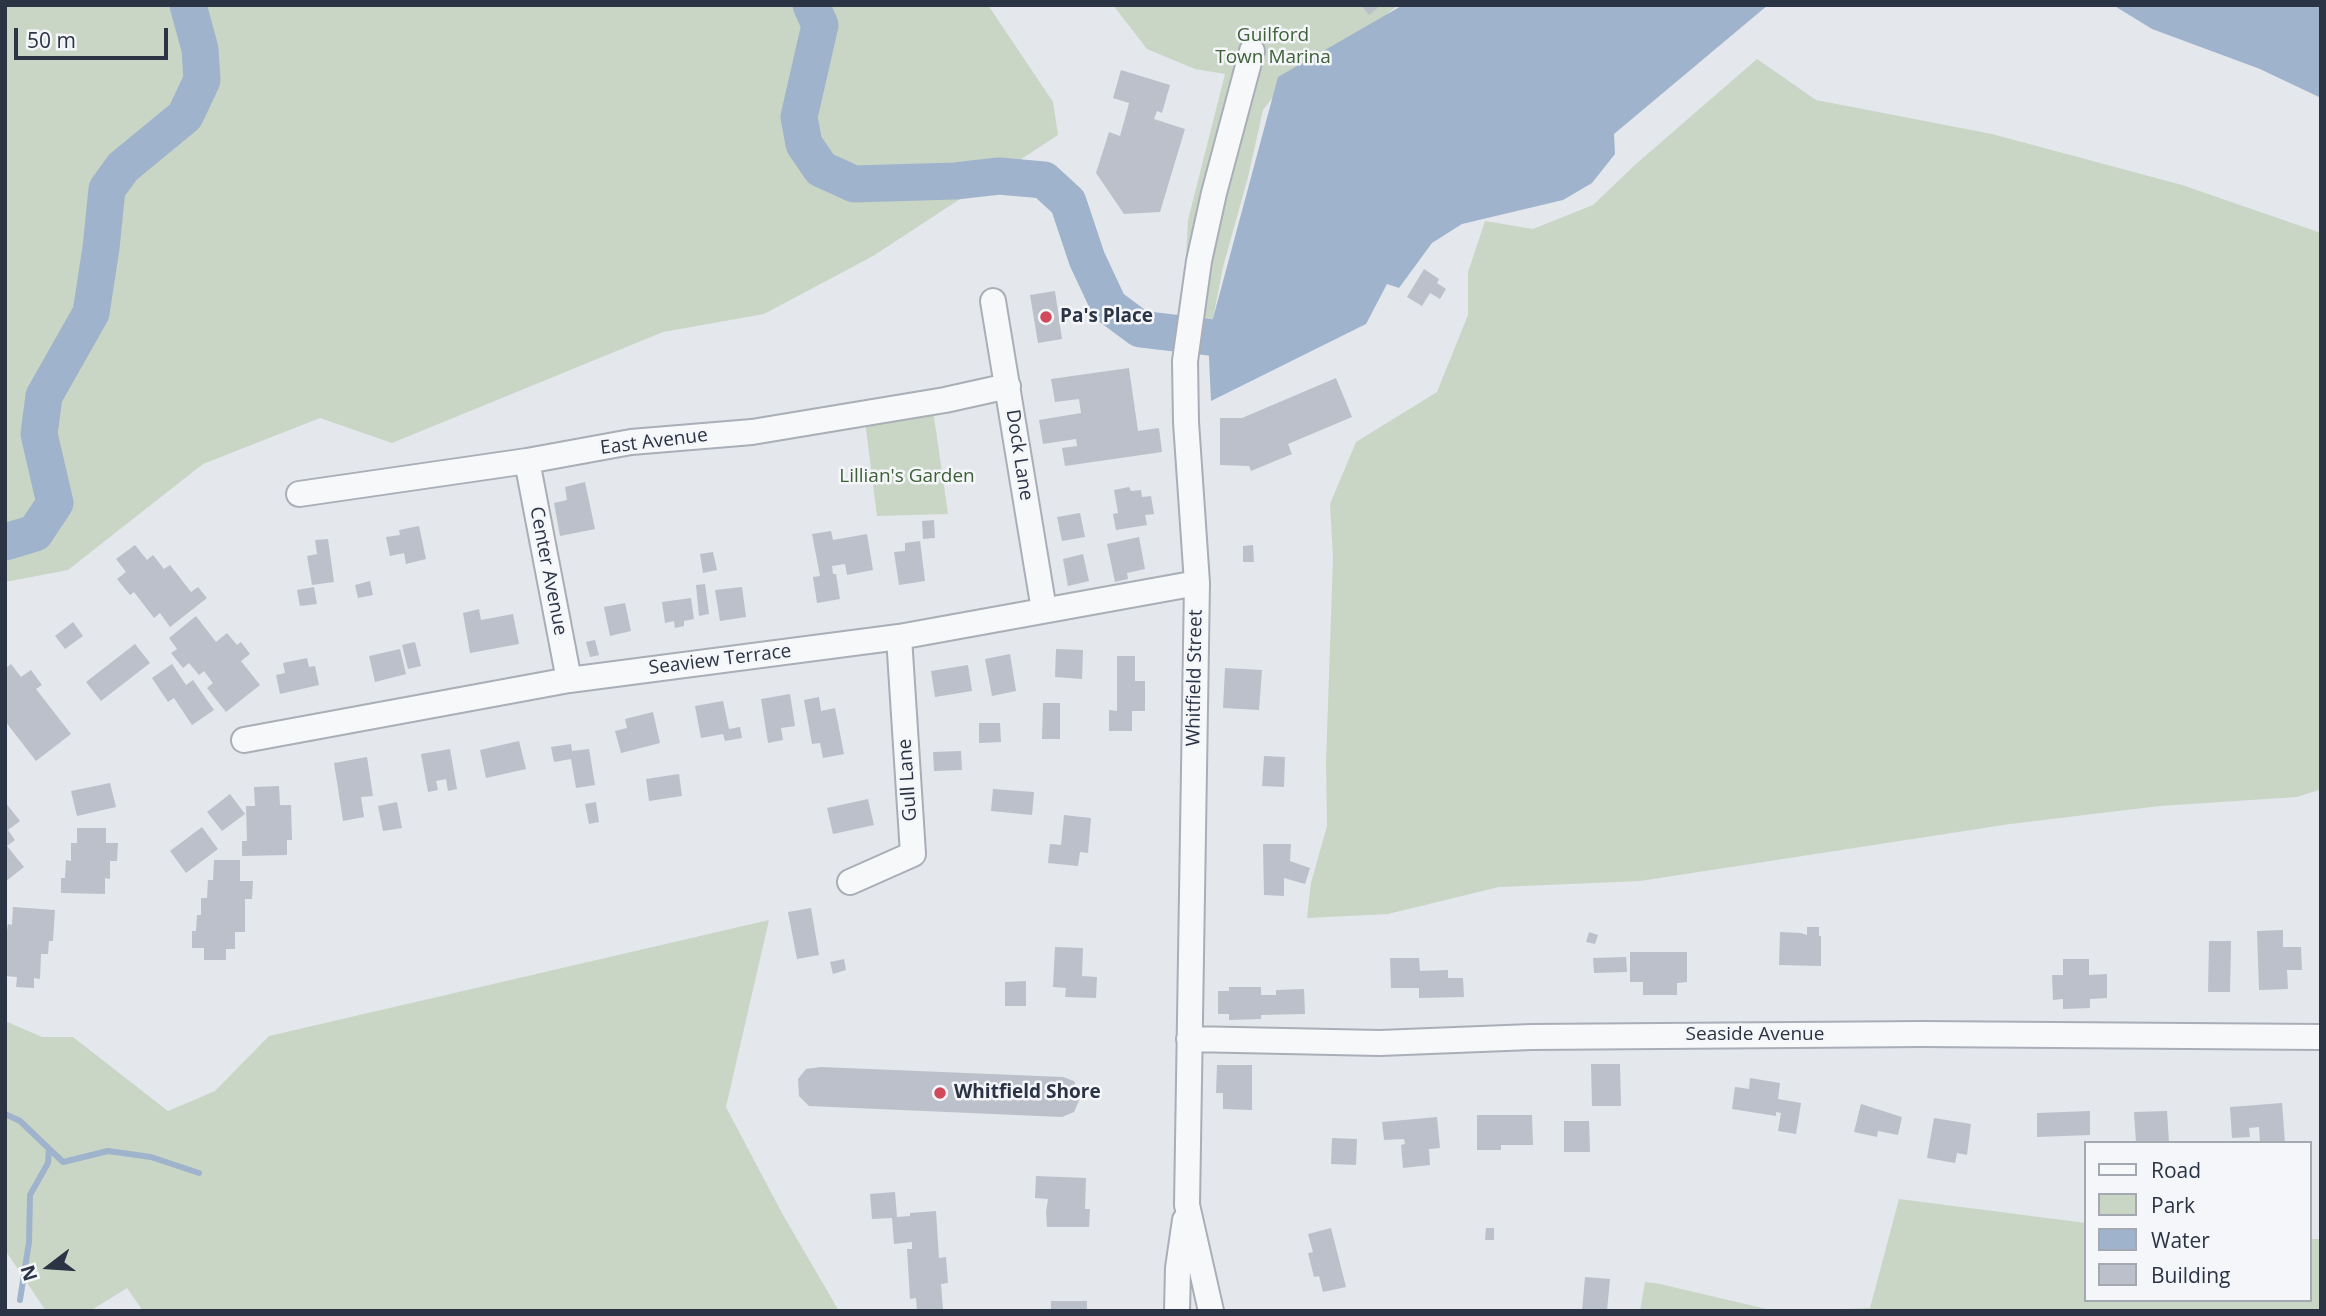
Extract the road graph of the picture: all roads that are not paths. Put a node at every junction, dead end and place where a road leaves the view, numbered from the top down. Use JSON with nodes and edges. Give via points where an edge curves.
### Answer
{"nodes":[{"id":1,"x":1252,"y":51,"type":"dead end"},
{"id":2,"x":993,"y":301,"type":"dead end"},
{"id":3,"x":1008,"y":386,"type":"junction"},
{"id":4,"x":527,"y":461,"type":"junction"},
{"id":5,"x":299,"y":494,"type":"dead end"},
{"id":6,"x":1197,"y":583,"type":"junction"},
{"id":7,"x":1044,"y":610,"type":"junction"},
{"id":8,"x":899,"y":637,"type":"junction"},
{"id":9,"x":569,"y":680,"type":"junction"},
{"id":10,"x":244,"y":740,"type":"dead end"},
{"id":11,"x":849,"y":882,"type":"dead end"},
{"id":12,"x":2321,"y":1037,"type":"edge"},
{"id":13,"x":1189,"y":1039,"type":"junction"},
{"id":14,"x":1187,"y":1205,"type":"junction"},
{"id":15,"x":1177,"y":1311,"type":"edge"},
{"id":16,"x":1211,"y":1311,"type":"edge"}],
"edges":[{"from":1,"to":6,"type":"street","name":"Whitfield Street","via":[[1199,261],[1185,360]]},
{"from":2,"to":3,"type":"street","name":"Dock Lane"},
{"from":3,"to":4,"type":"street","name":"East Avenue","via":[[752,432],[632,442]]},
{"from":3,"to":7,"type":"street","name":"Dock Lane"},
{"from":4,"to":5,"type":"street","name":"East Avenue"},
{"from":4,"to":9,"type":"street","name":"Center Avenue"},
{"from":6,"to":7,"type":"street","name":"Seaview Terrace"},
{"from":6,"to":13,"type":"street","name":"Whitfield Street"},
{"from":7,"to":8,"type":"street","name":"Seaview Terrace"},
{"from":8,"to":9,"type":"street","name":"Seaview Terrace"},
{"from":8,"to":11,"type":"street","name":"Gull Lane","via":[[913,853]]},
{"from":9,"to":10,"type":"street","name":"Seaview Terrace"},
{"from":12,"to":13,"type":"street","name":"Seaside Avenue","via":[[1908,1034],[1380,1042]]},
{"from":13,"to":14,"type":"street","name":"Whitfield Street"},
{"from":14,"to":15,"type":"street"},
{"from":14,"to":16,"type":"street","name":"Whitfield Street"}]}
